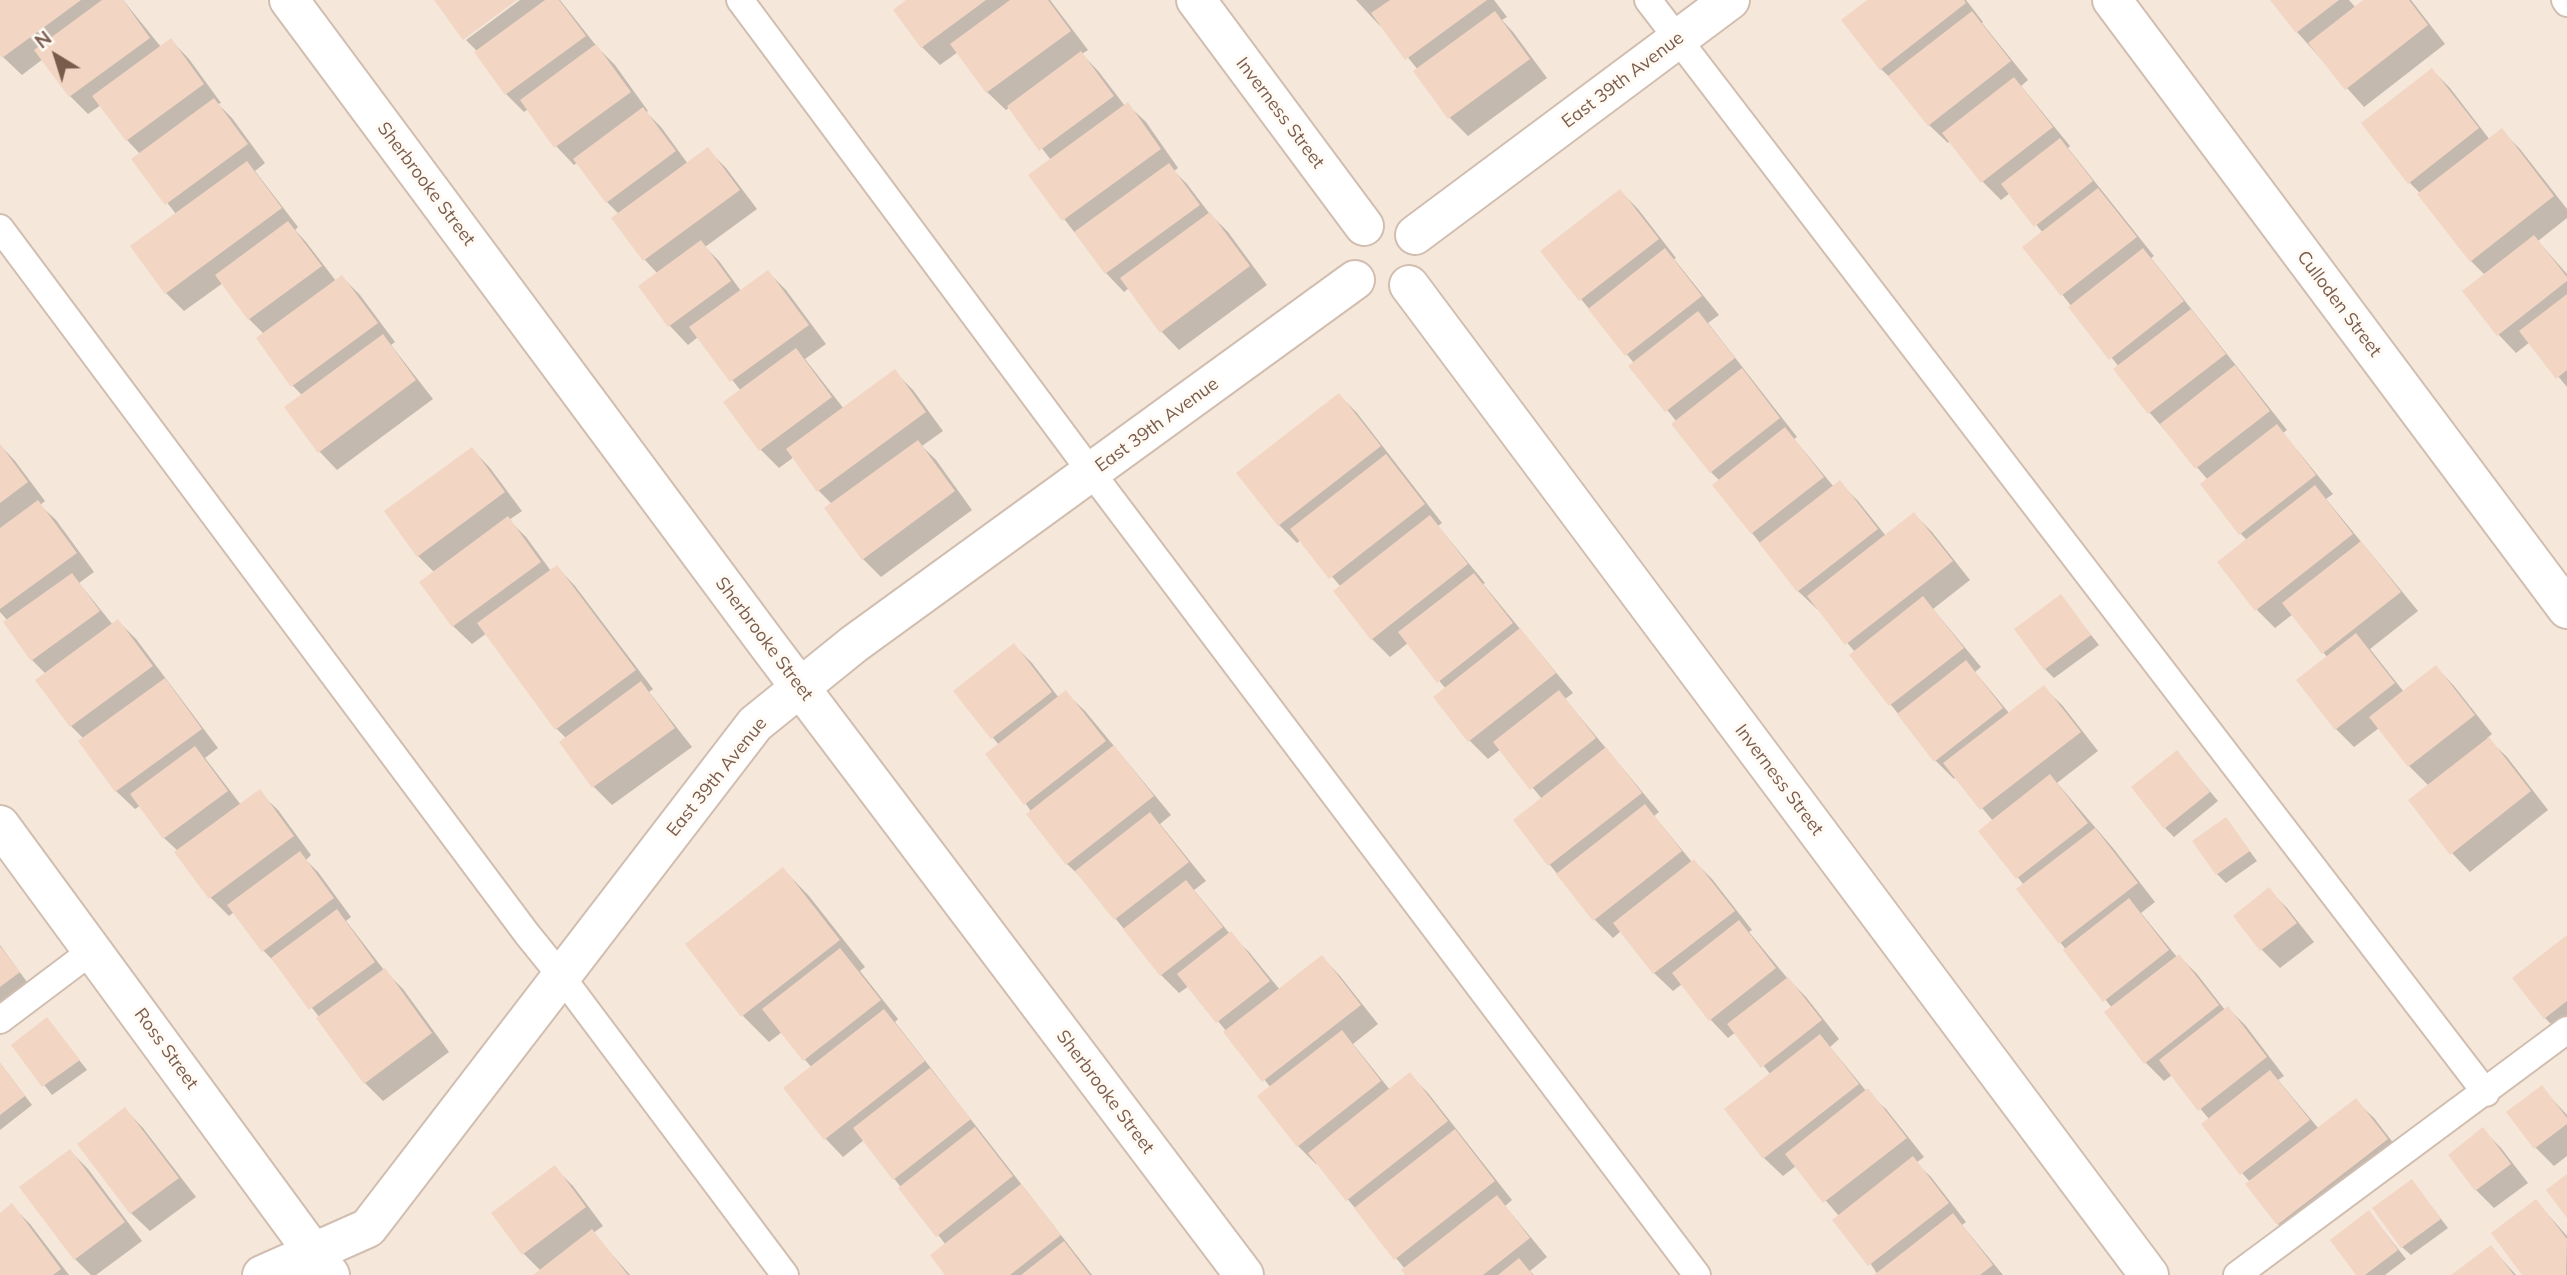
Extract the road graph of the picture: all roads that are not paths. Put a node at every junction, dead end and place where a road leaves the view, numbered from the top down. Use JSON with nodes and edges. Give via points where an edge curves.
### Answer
{"nodes":[{"id":1,"x":289,"y":0,"type":"edge"},
{"id":2,"x":740,"y":0,"type":"edge"},
{"id":3,"x":1196,"y":0,"type":"edge"},
{"id":4,"x":1648,"y":0,"type":"edge"},
{"id":5,"x":1730,"y":0,"type":"edge"},
{"id":6,"x":2112,"y":0,"type":"edge"},
{"id":7,"x":1678,"y":40,"type":"junction"},
{"id":8,"x":1364,"y":226,"type":"junction"},
{"id":9,"x":0,"y":228,"type":"edge"},
{"id":10,"x":1415,"y":235,"type":"junction"},
{"id":11,"x":1355,"y":280,"type":"junction"},
{"id":12,"x":1409,"y":285,"type":"junction"},
{"id":13,"x":1091,"y":472,"type":"junction"},
{"id":14,"x":2567,"y":608,"type":"edge"},
{"id":15,"x":800,"y":688,"type":"junction"},
{"id":16,"x":0,"y":825,"type":"edge"},
{"id":17,"x":93,"y":950,"type":"junction"},
{"id":18,"x":561,"y":976,"type":"junction"},
{"id":19,"x":0,"y":1020,"type":"edge"},
{"id":20,"x":2567,"y":1030,"type":"edge"},
{"id":21,"x":2486,"y":1093,"type":"junction"},
{"id":22,"x":322,"y":1264,"type":"edge"},
{"id":23,"x":262,"y":1275,"type":"edge"},
{"id":24,"x":785,"y":1275,"type":"edge"},
{"id":25,"x":1244,"y":1275,"type":"edge"},
{"id":26,"x":1697,"y":1275,"type":"edge"},
{"id":27,"x":2149,"y":1275,"type":"edge"},
{"id":28,"x":2237,"y":1275,"type":"edge"}],
"edges":[{"from":1,"to":15,"type":"street","name":"Sherbrooke Street"},
{"from":2,"to":13,"type":"lane"},
{"from":3,"to":8,"type":"street","name":"Inverness Street"},
{"from":4,"to":7,"type":"lane"},
{"from":5,"to":7,"type":"street","name":"East 39th Avenue"},
{"from":6,"to":14,"type":"street","name":"Culloden Street"},
{"from":7,"to":10,"type":"street","name":"East 39th Avenue"},
{"from":7,"to":21,"type":"lane"},
{"from":8,"to":10,"type":"street","via":[[1391,220]]},
{"from":8,"to":11,"type":"street","via":[[1347,251]]},
{"from":9,"to":18,"type":"lane"},
{"from":10,"to":12,"type":"street","via":[[1422,261]]},
{"from":11,"to":12,"type":"street","via":[[1381,295]]},
{"from":11,"to":13,"type":"street","name":"East 39th Avenue"},
{"from":12,"to":27,"type":"street","name":"Inverness Street"},
{"from":13,"to":15,"type":"street","name":"East 39th Avenue"},
{"from":13,"to":26,"type":"lane"},
{"from":15,"to":18,"type":"street","name":"East 39th Avenue","via":[[755,724]]},
{"from":15,"to":25,"type":"street","name":"Sherbrooke Street"},
{"from":16,"to":17,"type":"street","name":"Ross Street"},
{"from":17,"to":19,"type":"lane"},
{"from":17,"to":22,"type":"street","name":"Ross Street"},
{"from":18,"to":22,"type":"street","name":"East 39th Avenue","via":[[368,1228]]},
{"from":18,"to":24,"type":"lane"},
{"from":20,"to":21,"type":"lane"},
{"from":21,"to":28,"type":"lane"},
{"from":22,"to":23,"type":"street","name":"East 39th Avenue"}]}
